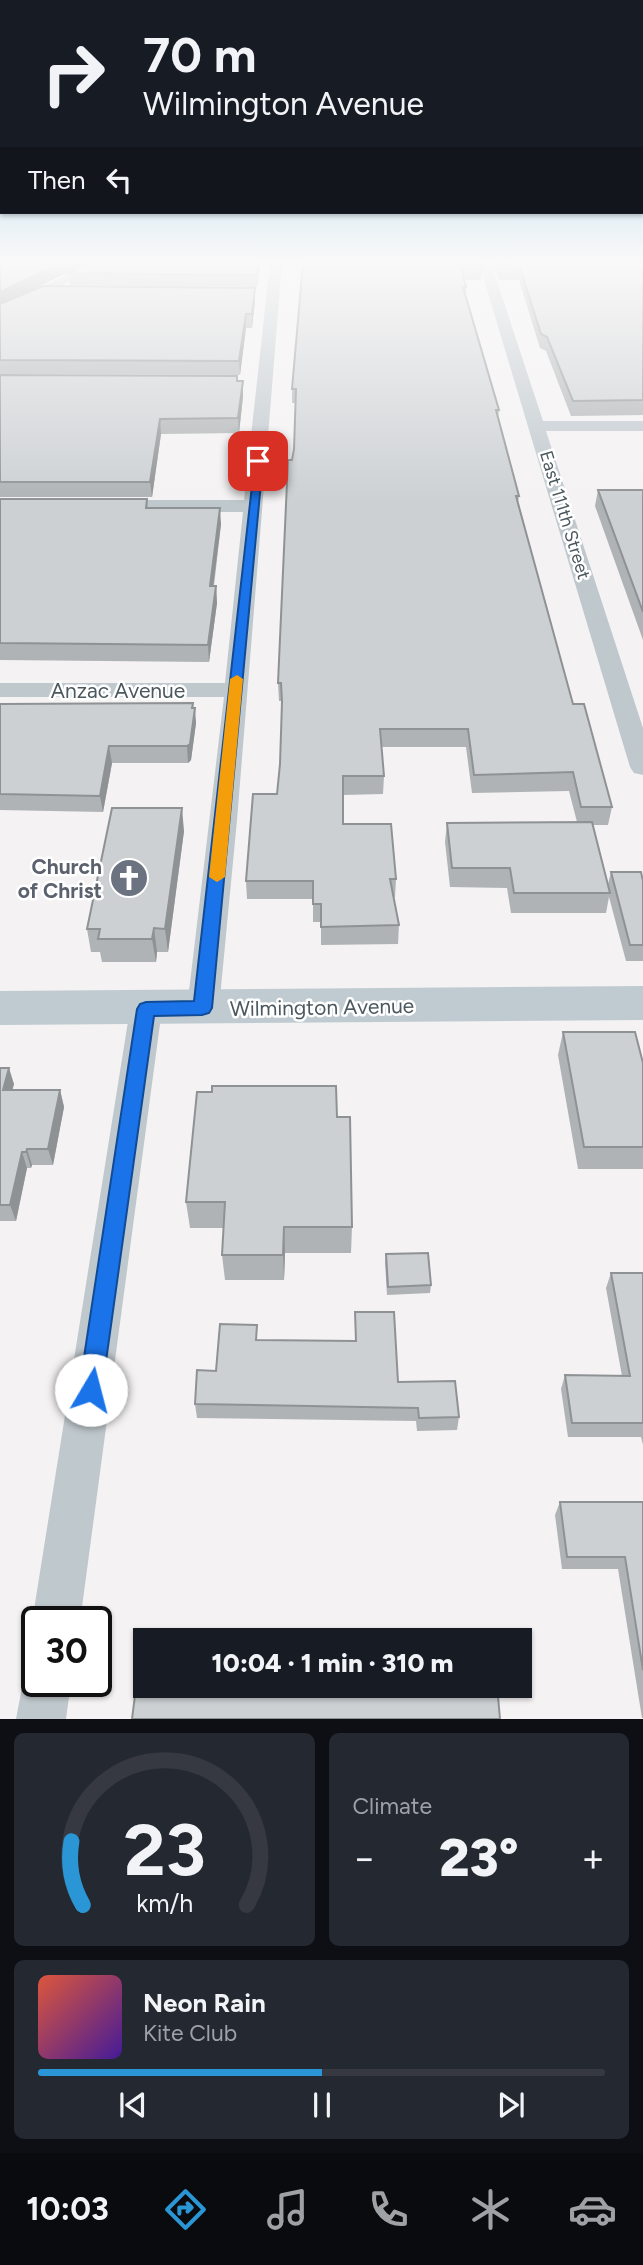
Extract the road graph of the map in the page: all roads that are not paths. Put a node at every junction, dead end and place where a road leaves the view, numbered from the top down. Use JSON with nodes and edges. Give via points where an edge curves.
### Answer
{"nodes":[{"id":1,"x":262,"y":343,"type":"edge"},
{"id":2,"x":511,"y":343,"type":"edge"},
{"id":3,"x":537,"y":426,"type":"junction"},
{"id":4,"x":643,"y":426,"type":"edge"},
{"id":5,"x":93,"y":506,"type":"edge"},
{"id":6,"x":253,"y":506,"type":"junction"},
{"id":7,"x":0,"y":690,"type":"edge"},
{"id":8,"x":236,"y":690,"type":"junction"},
{"id":9,"x":643,"y":766,"type":"edge"},
{"id":10,"x":643,"y":1003,"type":"edge"},
{"id":11,"x":202,"y":1008,"type":"junction"},
{"id":12,"x":0,"y":1009,"type":"edge"},
{"id":13,"x":146,"y":1009,"type":"junction"},
{"id":14,"x":58,"y":1606,"type":"edge"},
{"id":15,"x":45,"y":1697,"type":"edge"},
{"id":16,"x":41,"y":1719,"type":"edge"}],
"edges":[{"from":1,"to":6,"type":"street"},
{"from":2,"to":3,"type":"street","name":"East 111th Street"},
{"from":3,"to":4,"type":"street"},
{"from":3,"to":9,"type":"street","name":"East 111th Street"},
{"from":5,"to":6,"type":"street"},
{"from":6,"to":8,"type":"street"},
{"from":7,"to":8,"type":"street","name":"Anzac Avenue"},
{"from":8,"to":11,"type":"street"},
{"from":10,"to":11,"type":"main road","name":"Wilmington Avenue"},
{"from":11,"to":13,"type":"main road","name":"Wilmington Avenue"},
{"from":12,"to":13,"type":"main road","name":"Wilmington Avenue"},
{"from":13,"to":14,"type":"street"},
{"from":15,"to":16,"type":"street"}]}
